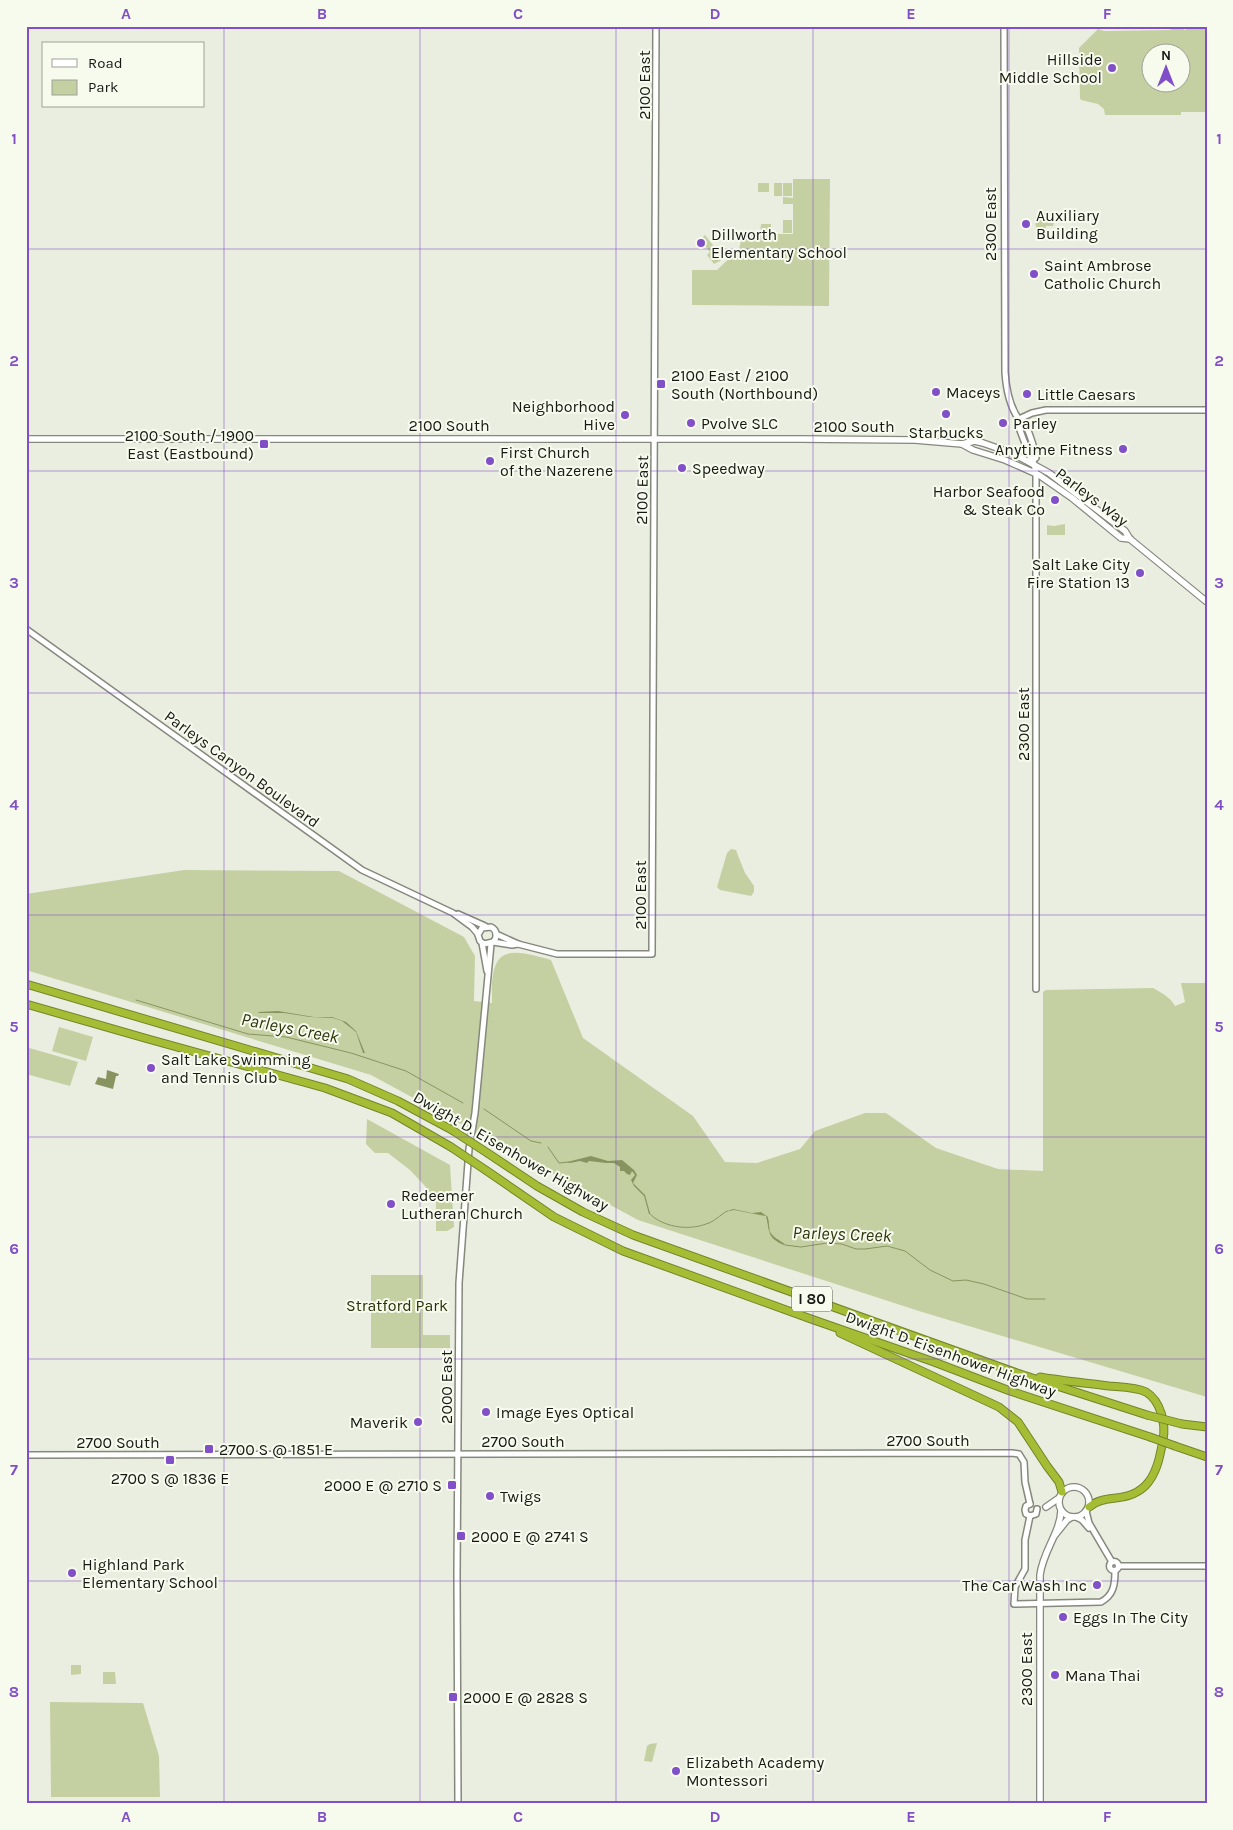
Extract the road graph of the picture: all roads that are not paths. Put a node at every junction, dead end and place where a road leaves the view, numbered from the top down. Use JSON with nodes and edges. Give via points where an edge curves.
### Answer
{"nodes":[{"id":1,"x":656,"y":26,"type":"edge"},
{"id":2,"x":1004,"y":26,"type":"edge"},
{"id":3,"x":1207,"y":410,"type":"edge"},
{"id":4,"x":1019,"y":419,"type":"junction"},
{"id":5,"x":26,"y":438,"type":"edge"},
{"id":6,"x":655,"y":439,"type":"junction"},
{"id":7,"x":962,"y":444,"type":"junction"},
{"id":8,"x":1033,"y":462,"type":"junction"},
{"id":9,"x":1038,"y":474,"type":"junction"},
{"id":10,"x":1130,"y":539,"type":"junction"},
{"id":11,"x":1207,"y":602,"type":"edge"},
{"id":12,"x":26,"y":629,"type":"edge"},
{"id":13,"x":453,"y":913,"type":"junction"},
{"id":14,"x":485,"y":926,"type":"junction"},
{"id":15,"x":478,"y":934,"type":"junction"},
{"id":16,"x":496,"y":934,"type":"junction"},
{"id":17,"x":482,"y":943,"type":"junction"},
{"id":18,"x":492,"y":943,"type":"junction"},
{"id":19,"x":518,"y":944,"type":"junction"},
{"id":20,"x":487,"y":971,"type":"junction"},
{"id":21,"x":26,"y":984,"type":"edge"},
{"id":22,"x":1036,"y":988,"type":"dead end"},
{"id":23,"x":26,"y":1004,"type":"edge"},
{"id":24,"x":810,"y":1319,"type":"junction"},
{"id":25,"x":1017,"y":1373,"type":"junction"},
{"id":26,"x":1207,"y":1427,"type":"edge"},
{"id":27,"x":458,"y":1454,"type":"junction"},
{"id":28,"x":26,"y":1455,"type":"edge"},
{"id":29,"x":1207,"y":1457,"type":"edge"},
{"id":30,"x":1061,"y":1495,"type":"junction"},
{"id":31,"x":1030,"y":1504,"type":"junction"},
{"id":32,"x":1046,"y":1507,"type":"junction"},
{"id":33,"x":1037,"y":1509,"type":"junction"},
{"id":34,"x":1088,"y":1509,"type":"junction"},
{"id":35,"x":1061,"y":1510,"type":"junction"},
{"id":36,"x":1030,"y":1516,"type":"junction"},
{"id":37,"x":1074,"y":1517,"type":"junction"},
{"id":38,"x":1054,"y":1536,"type":"junction"},
{"id":39,"x":1096,"y":1536,"type":"junction"},
{"id":40,"x":1207,"y":1566,"type":"edge"},
{"id":41,"x":1117,"y":1568,"type":"junction"},
{"id":42,"x":1039,"y":1604,"type":"junction"},
{"id":43,"x":458,"y":1804,"type":"edge"},
{"id":44,"x":1040,"y":1804,"type":"edge"}],
"edges":[{"from":1,"to":6,"type":"street","name":"2100 East"},
{"from":2,"to":4,"type":"street","name":"2300 East","via":[[1004,359],[1008,391]]},
{"from":3,"to":4,"type":"street","via":[[1050,410]]},
{"from":4,"to":8,"type":"street","name":"2300 East","via":[[1018,425]]},
{"from":5,"to":6,"type":"main road","name":"2100 South"},
{"from":6,"to":7,"type":"main road","name":"2100 South","via":[[916,440]]},
{"from":6,"to":19,"type":"street","name":"2100 East","via":[[652,954],[563,954]]},
{"from":7,"to":8,"type":"main road","name":"2100 South","via":[[983,443]]},
{"from":7,"to":9,"type":"main road","name":"2100 South"},
{"from":8,"to":9,"type":"street","name":"2300 East"},
{"from":8,"to":10,"type":"main road","name":"Parleys Way","via":[[1126,531]]},
{"from":9,"to":10,"type":"main road","name":"Parleys Way","via":[[1121,538]]},
{"from":9,"to":22,"type":"street","name":"2300 East"},
{"from":10,"to":11,"type":"main road","name":"Parleys Way"},
{"from":12,"to":13,"type":"street","name":"Parleys Canyon Boulevard","via":[[362,870]]},
{"from":13,"to":14,"type":"street","name":"Parleys Canyon Boulevard"},
{"from":13,"to":15,"type":"street","name":"Parleys Canyon Boulevard"},
{"from":14,"to":15,"type":"street"},
{"from":14,"to":16,"type":"street","via":[[493,928]]},
{"from":15,"to":17,"type":"street"},
{"from":16,"to":18,"type":"street"},
{"from":16,"to":19,"type":"street"},
{"from":17,"to":18,"type":"street"},
{"from":17,"to":20,"type":"street","name":"2000 East"},
{"from":18,"to":19,"type":"street"},
{"from":18,"to":20,"type":"street","name":"2000 East"},
{"from":20,"to":27,"type":"street","name":"2000 East","via":[[459,1283]]},
{"from":21,"to":25,"type":"highway","name":"Dwight D. Eisenhower Highway","number":"I 80","bridge":true,"via":[[348,1079],[452,1130],[583,1212],[633,1235]]},
{"from":23,"to":24,"type":"highway","name":"Dwight D. Eisenhower Highway","number":"I 80","bridge":true,"via":[[325,1088],[392,1113],[451,1147],[554,1217],[623,1251]]},
{"from":24,"to":29,"type":"highway","name":"Dwight D. Eisenhower Highway","number":"I 80","bridge":true},
{"from":24,"to":30,"type":"highway","via":[[999,1407],[1018,1422],[1060,1482]]},
{"from":25,"to":26,"type":"highway","name":"Dwight D. Eisenhower Highway","number":"I 80","bridge":true,"via":[[1147,1415]]},
{"from":25,"to":34,"type":"highway","via":[[1129,1388],[1145,1392],[1155,1400],[1162,1414],[1163,1437],[1151,1478],[1132,1495],[1098,1501]]},
{"from":27,"to":28,"type":"street","name":"2700 South"},
{"from":27,"to":31,"type":"street","name":"2700 South","via":[[1008,1453],[1019,1454],[1024,1460]]},
{"from":27,"to":43,"type":"street","name":"2000 East"},
{"from":30,"to":32,"type":"main road"},
{"from":30,"to":34,"type":"main road","via":[[1072,1486],[1082,1488],[1089,1496]]},
{"from":30,"to":35,"type":"main road"},
{"from":31,"to":33,"type":"street"},
{"from":31,"to":36,"type":"street","via":[[1025,1510]]},
{"from":32,"to":33,"type":"street"},
{"from":32,"to":35,"type":"main road"},
{"from":33,"to":36,"type":"street","via":[[1036,1514]]},
{"from":34,"to":37,"type":"main road"},
{"from":34,"to":39,"type":"street","via":[[1088,1521]]},
{"from":35,"to":37,"type":"main road"},
{"from":35,"to":38,"type":"main road","name":"2300 East"},
{"from":36,"to":42,"type":"street","via":[[1024,1569],[1015,1587],[1014,1604]]},
{"from":37,"to":38,"type":"main road","name":"2300 East","via":[[1067,1520]]},
{"from":37,"to":39,"type":"street","via":[[1084,1522]]},
{"from":38,"to":42,"type":"main road","name":"2300 East","via":[[1041,1566]]},
{"from":39,"to":41,"type":"street","via":[[1112,1562],[1110,1568]]},
{"from":40,"to":41,"type":"street"},
{"from":41,"to":42,"type":"street","via":[[1113,1590],[1106,1600]]},
{"from":42,"to":44,"type":"main road","name":"2300 East"}]}
